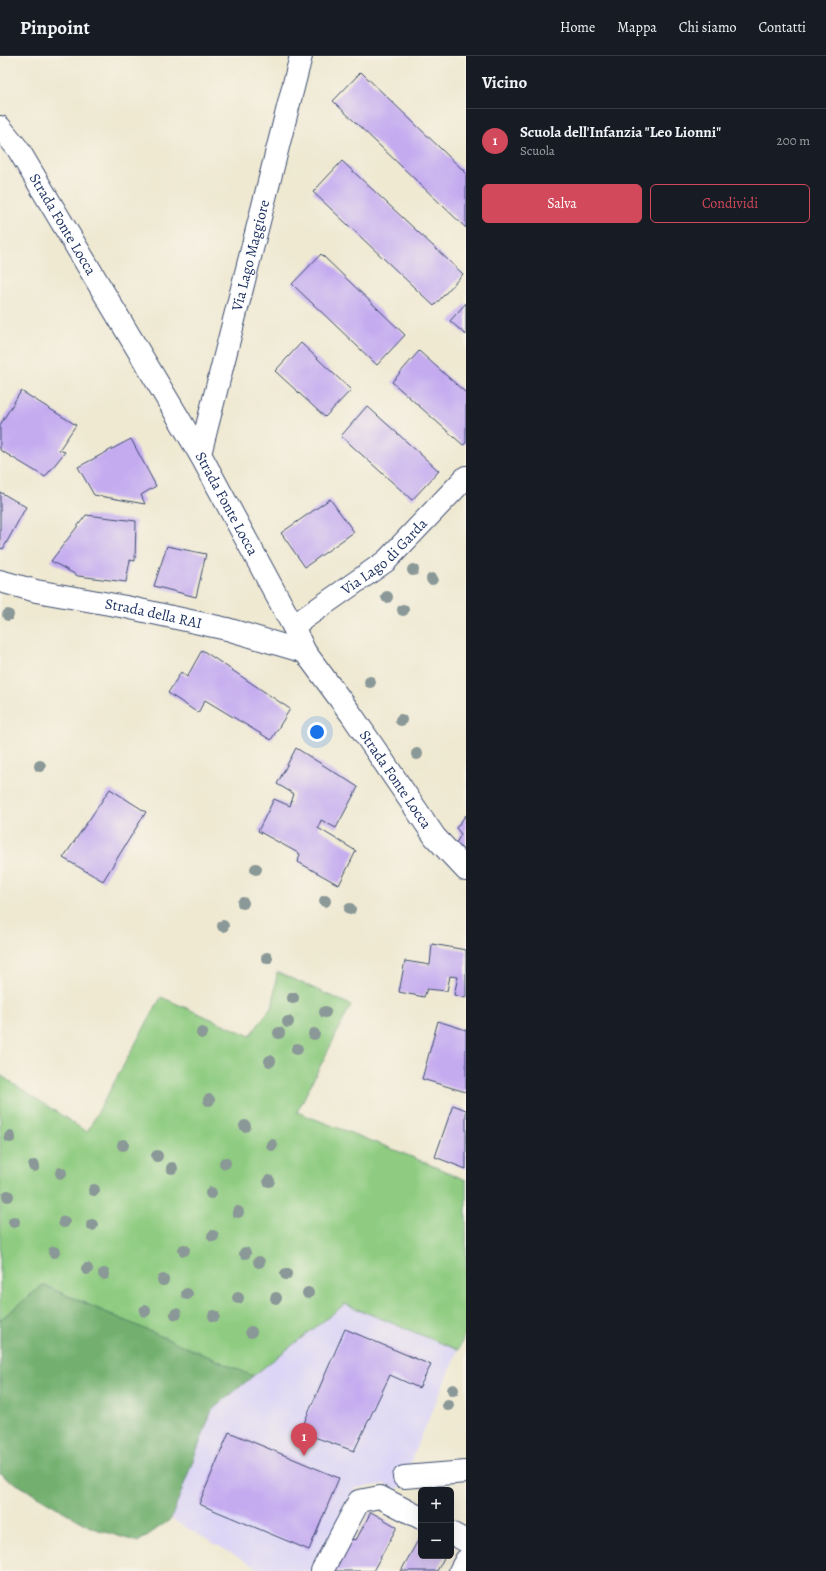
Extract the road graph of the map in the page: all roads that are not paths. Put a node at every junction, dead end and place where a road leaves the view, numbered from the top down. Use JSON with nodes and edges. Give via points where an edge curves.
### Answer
{"nodes":[{"id":1,"x":301,"y":56,"type":"edge"},
{"id":2,"x":0,"y":127,"type":"edge"},
{"id":3,"x":200,"y":454,"type":"junction"},
{"id":4,"x":466,"y":477,"type":"edge"},
{"id":5,"x":0,"y":581,"type":"edge"},
{"id":6,"x":293,"y":626,"type":"junction"},
{"id":7,"x":305,"y":652,"type":"junction"},
{"id":8,"x":466,"y":870,"type":"edge"},
{"id":9,"x":466,"y":1472,"type":"edge"},
{"id":10,"x":404,"y":1477,"type":"dead end"},
{"id":11,"x":418,"y":1516,"type":"edge"},
{"id":12,"x":454,"y":1535,"type":"edge"},
{"id":13,"x":466,"y":1541,"type":"edge"},
{"id":14,"x":466,"y":1560,"type":"edge"},
{"id":15,"x":322,"y":1571,"type":"edge"},
{"id":16,"x":460,"y":1571,"type":"edge"}],
"edges":[{"from":1,"to":3,"type":"street","name":"Via Lago Maggiore"},
{"from":2,"to":3,"type":"street","name":"Strada Fonte Locca","via":[[18,149]]},
{"from":3,"to":6,"type":"street","name":"Strada Fonte Locca"},
{"from":4,"to":6,"type":"street","name":"Via Lago di Garda","via":[[386,561]]},
{"from":5,"to":7,"type":"street","name":"Strada della RAI","via":[[36,592],[126,607],[227,629]]},
{"from":6,"to":7,"type":"street","name":"Strada Fonte Locca"},
{"from":7,"to":8,"type":"street","name":"Strada Fonte Locca","via":[[436,837]]},
{"from":9,"to":10,"type":"street"},
{"from":11,"to":15,"type":"street","via":[[380,1497],[359,1501]]},
{"from":12,"to":13,"type":"street"},
{"from":14,"to":16,"type":"street"}]}
